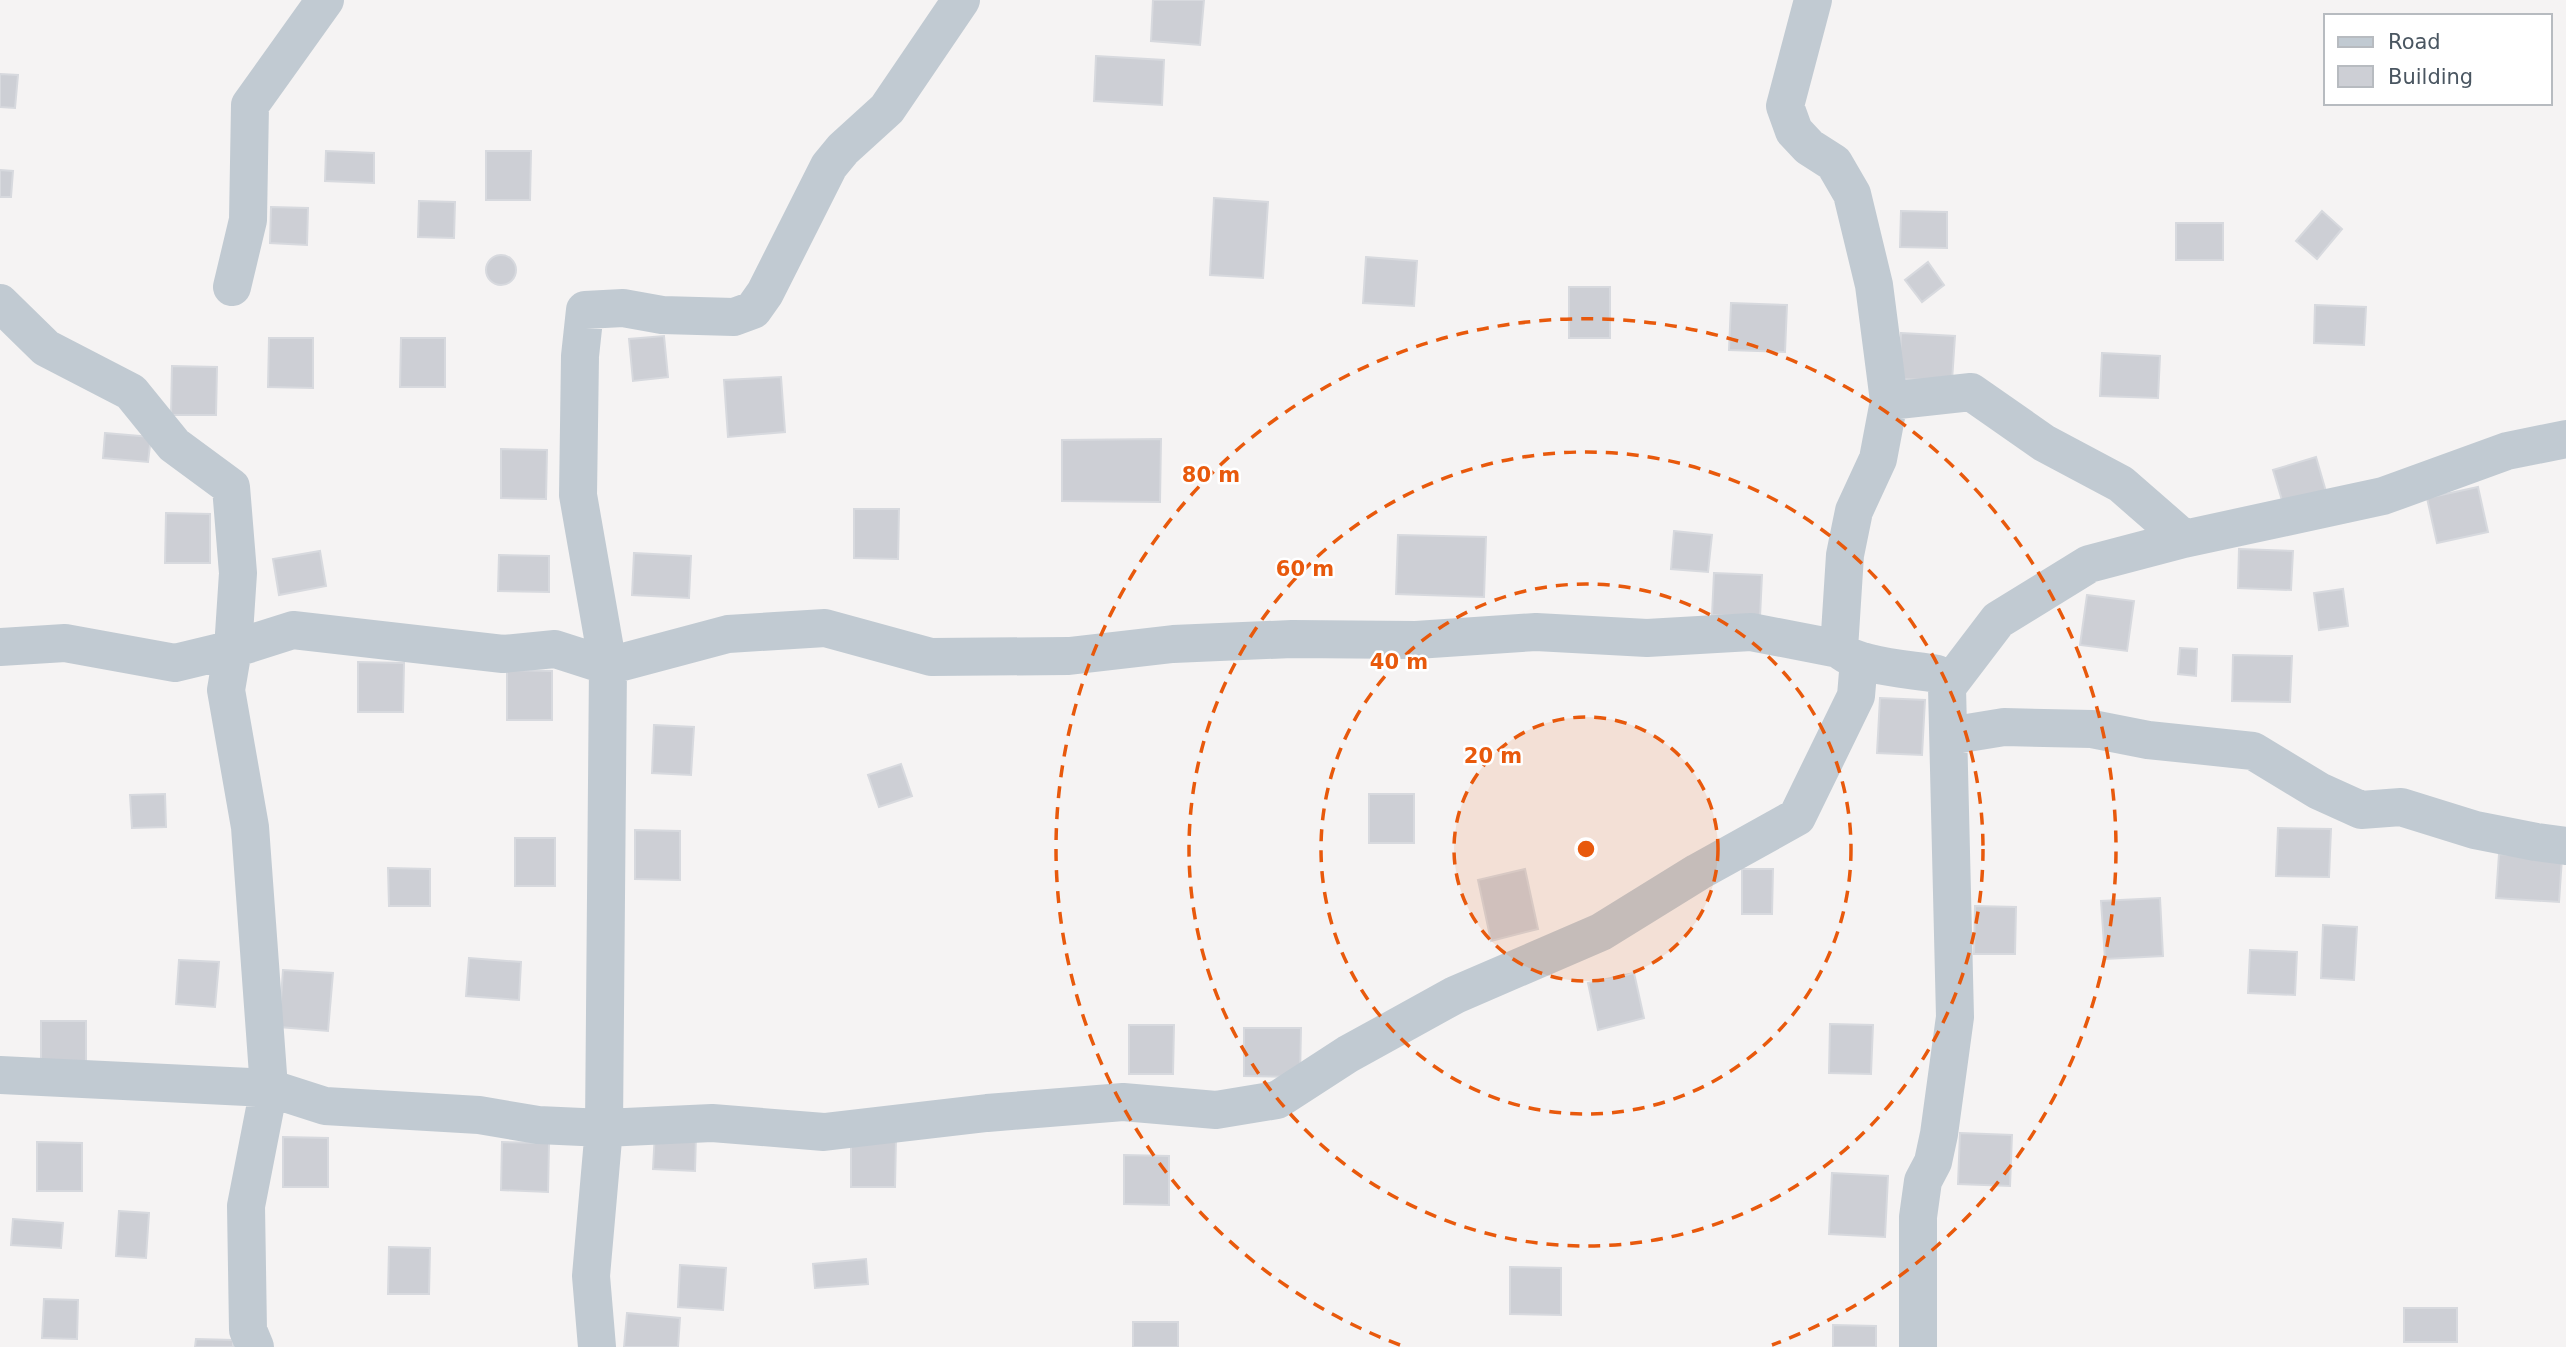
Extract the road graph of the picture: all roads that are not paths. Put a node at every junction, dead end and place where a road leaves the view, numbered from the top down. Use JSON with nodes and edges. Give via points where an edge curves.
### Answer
{"nodes":[{"id":1,"x":325,"y":0,"type":"edge"},
{"id":2,"x":961,"y":0,"type":"edge"},
{"id":3,"x":1813,"y":0,"type":"edge"},
{"id":4,"x":232,"y":287,"type":"dead end"},
{"id":5,"x":0,"y":303,"type":"edge"},
{"id":6,"x":1889,"y":401,"type":"junction"},
{"id":7,"x":2566,"y":439,"type":"edge"},
{"id":8,"x":2184,"y":539,"type":"junction"},
{"id":9,"x":0,"y":647,"type":"edge"},
{"id":10,"x":233,"y":649,"type":"junction"},
{"id":11,"x":1849,"y":654,"type":"junction"},
{"id":12,"x":608,"y":666,"type":"junction"},
{"id":13,"x":1947,"y":687,"type":"junction"},
{"id":14,"x":1949,"y":736,"type":"junction"},
{"id":15,"x":2566,"y":846,"type":"edge"},
{"id":16,"x":0,"y":1075,"type":"edge"},
{"id":17,"x":269,"y":1088,"type":"junction"},
{"id":18,"x":604,"y":1128,"type":"junction"},
{"id":19,"x":255,"y":1347,"type":"edge"},
{"id":20,"x":597,"y":1347,"type":"edge"},
{"id":21,"x":1918,"y":1347,"type":"edge"}],
"edges":[{"from":1,"to":4,"type":"street","via":[[250,105],[248,220]]},
{"from":2,"to":12,"type":"street","via":[[887,109],[829,166],[753,310],[734,317],[662,315],[623,308],[585,310],[578,495]]},
{"from":3,"to":6,"type":"street","via":[[1785,106],[1794,131],[1835,163],[1852,194],[1874,285]]},
{"from":5,"to":10,"type":"street","via":[[46,348],[131,392],[174,445],[231,487],[238,573]]},
{"from":6,"to":8,"type":"street","via":[[1971,392],[2044,443],[2121,484]]},
{"from":6,"to":11,"type":"street","via":[[1878,459],[1854,511],[1848,544]]},
{"from":7,"to":8,"type":"street","via":[[2507,452],[2383,496]]},
{"from":8,"to":13,"type":"street","via":[[2089,564],[1998,620]]},
{"from":9,"to":10,"type":"street","via":[[65,643],[175,663]]},
{"from":10,"to":12,"type":"street","via":[[293,630],[503,654],[555,649]]},
{"from":10,"to":17,"type":"street","via":[[226,690],[250,827]]},
{"from":11,"to":12,"type":"street","via":[[1751,632],[1647,638],[1536,632],[1416,640],[1186,644],[1069,656],[931,657],[825,628],[728,634]]},
{"from":11,"to":13,"type":"street","via":[[1937,674]]},
{"from":11,"to":18,"type":"street","via":[[1856,696],[1797,817],[1601,932],[1455,995],[1348,1054],[1277,1100],[1216,1110],[1123,1102],[987,1112],[824,1132],[712,1122]]},
{"from":12,"to":18,"type":"street"},
{"from":13,"to":14,"type":"street"},
{"from":14,"to":15,"type":"street","via":[[2004,727],[2092,729],[2253,751],[2361,810],[2402,807],[2475,830]]},
{"from":14,"to":21,"type":"street","via":[[1955,1017],[1939,1134],[1923,1181],[1918,1217]]},
{"from":16,"to":17,"type":"street"},
{"from":17,"to":18,"type":"street","via":[[325,1106]]},
{"from":17,"to":19,"type":"street","via":[[246,1206],[248,1329]]},
{"from":18,"to":20,"type":"street","via":[[592,1276]]}]}
